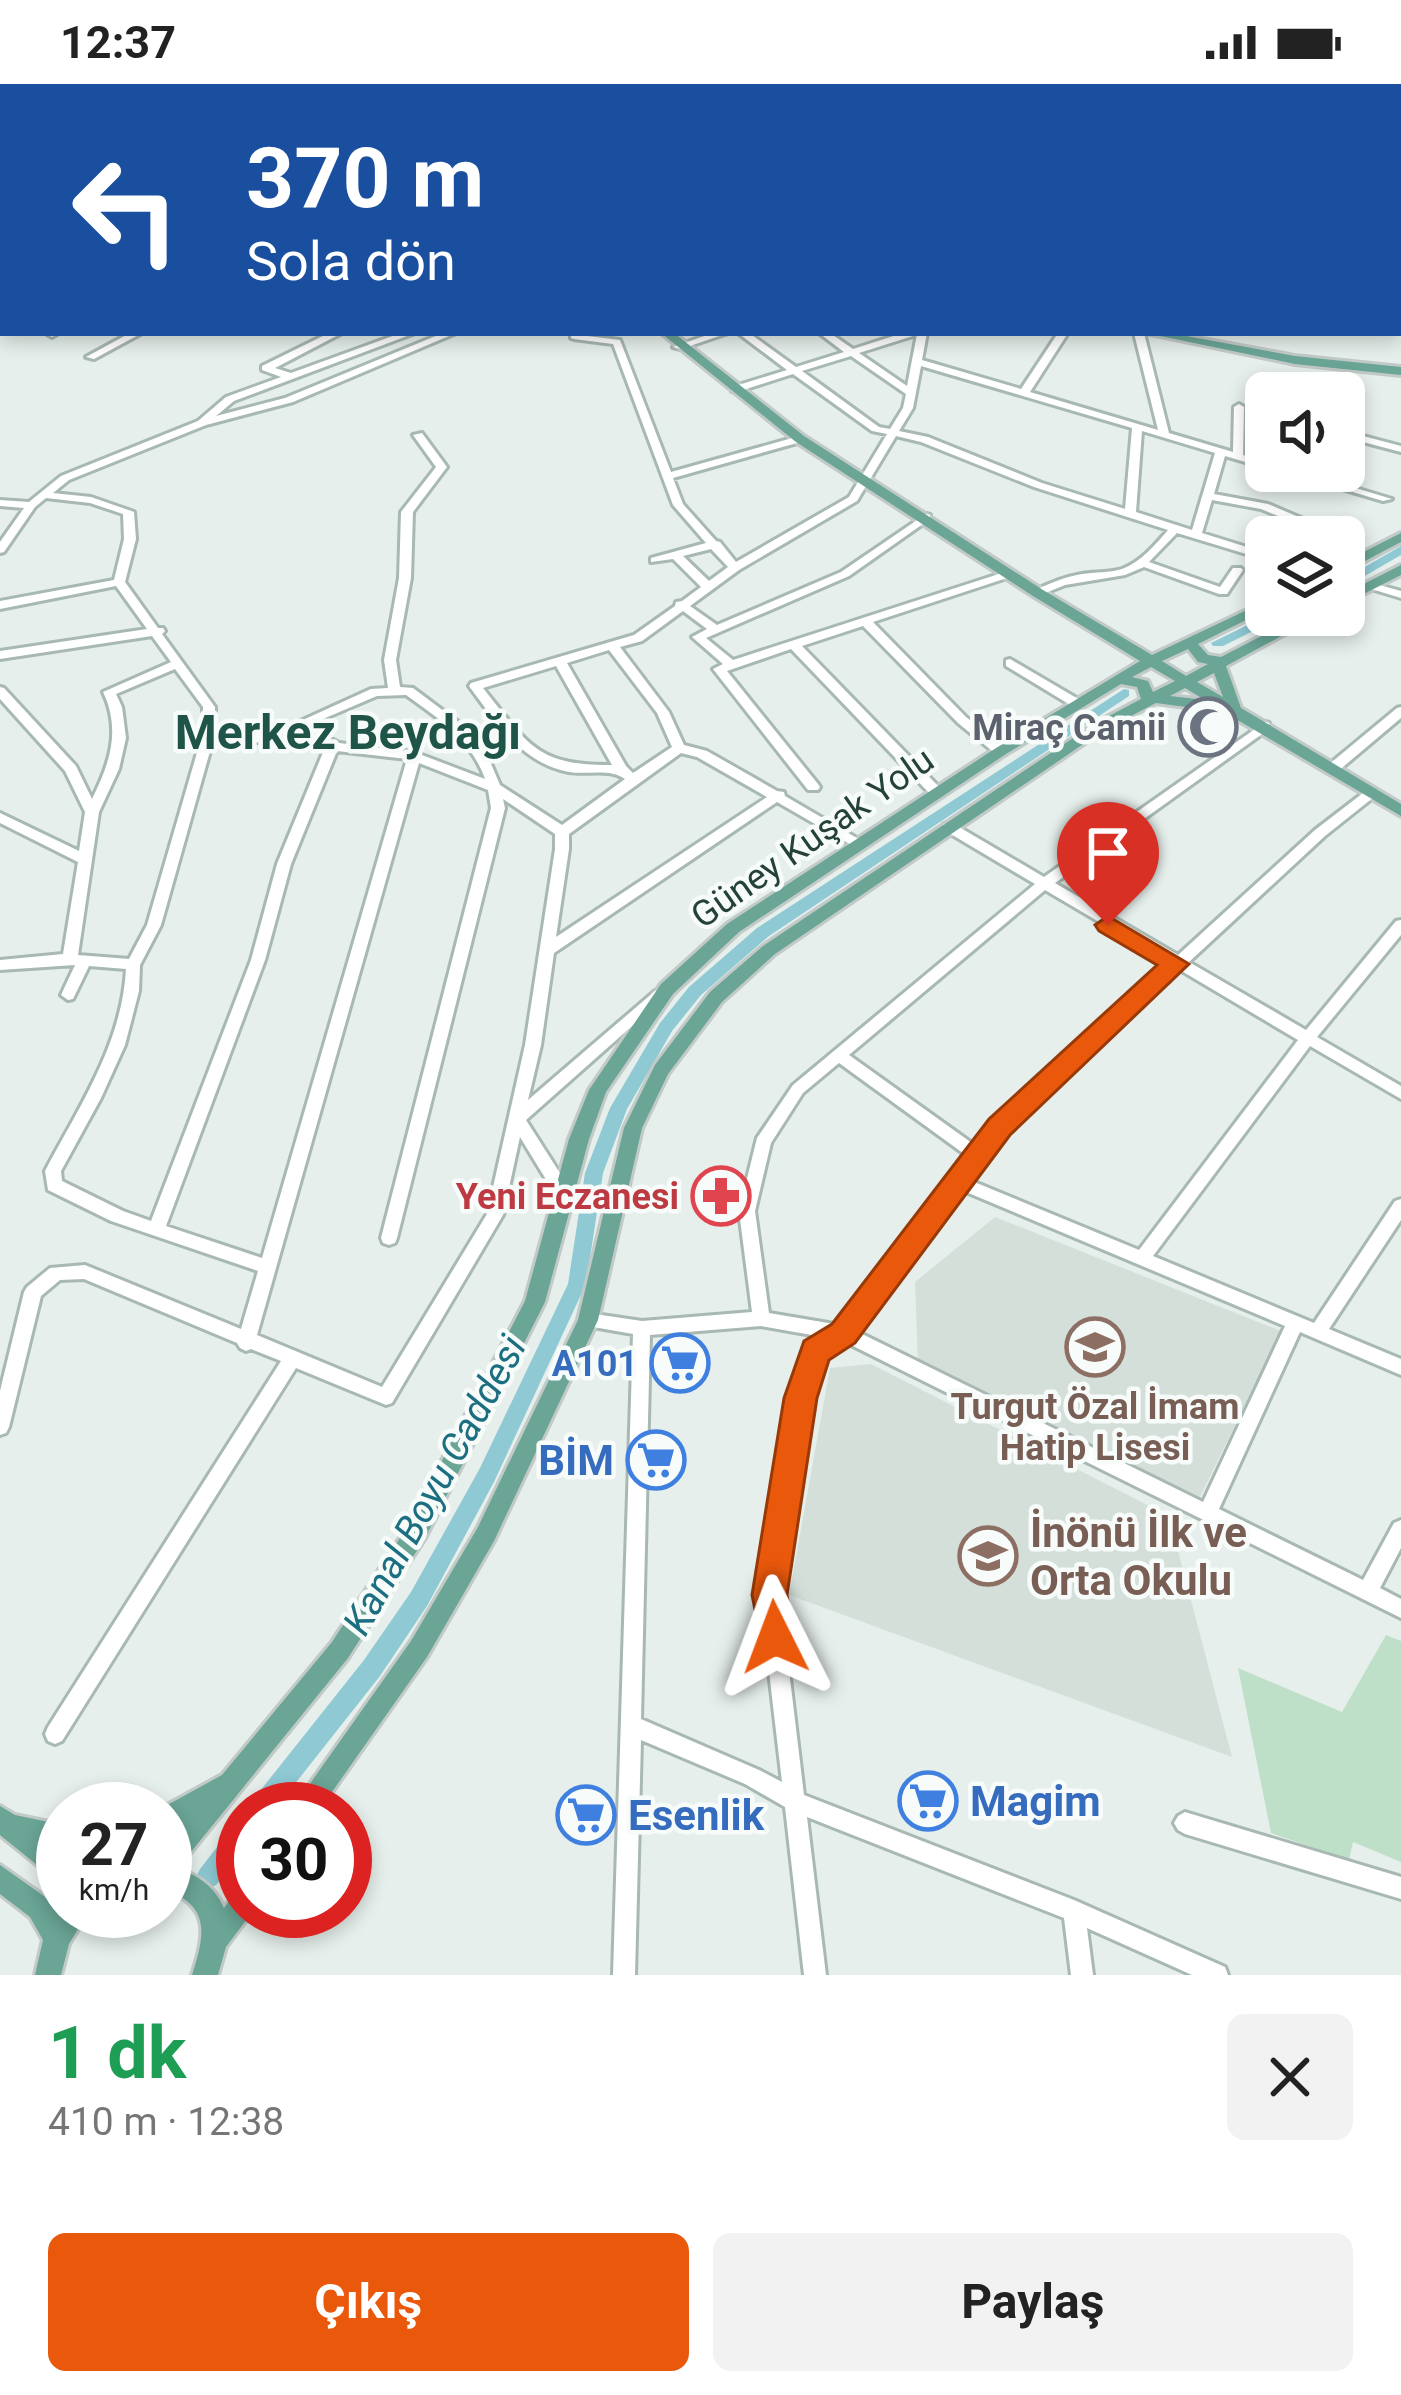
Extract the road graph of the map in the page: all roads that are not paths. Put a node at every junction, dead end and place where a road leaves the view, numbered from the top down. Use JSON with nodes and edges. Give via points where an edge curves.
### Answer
{"nodes":[{"id":1,"x":130,"y":336,"type":"edge"},
{"id":2,"x":331,"y":336,"type":"edge"},
{"id":3,"x":402,"y":336,"type":"edge"},
{"id":4,"x":444,"y":336,"type":"edge"},
{"id":5,"x":574,"y":336,"type":"dead end"},
{"id":6,"x":669,"y":336,"type":"edge"},
{"id":7,"x":712,"y":336,"type":"edge"},
{"id":8,"x":746,"y":336,"type":"edge"},
{"id":9,"x":828,"y":336,"type":"edge"},
{"id":10,"x":903,"y":336,"type":"edge"},
{"id":11,"x":921,"y":336,"type":"edge"},
{"id":12,"x":1062,"y":336,"type":"edge"},
{"id":13,"x":1140,"y":336,"type":"edge"},
{"id":14,"x":1168,"y":336,"type":"edge"},
{"id":15,"x":677,"y":346,"type":"junction"},
{"id":16,"x":851,"y":352,"type":"junction"},
{"id":17,"x":91,"y":357,"type":"dead end"},
{"id":18,"x":916,"y":361,"type":"junction"},
{"id":19,"x":795,"y":371,"type":"junction"},
{"id":20,"x":1401,"y":371,"type":"edge"},
{"id":21,"x":292,"y":377,"type":"junction"},
{"id":22,"x":736,"y":389,"type":"junction"},
{"id":23,"x":1025,"y":391,"type":"junction"},
{"id":24,"x":912,"y":394,"type":"junction"},
{"id":25,"x":1239,"y":407,"type":"dead end"},
{"id":26,"x":202,"y":423,"type":"junction"},
{"id":27,"x":1137,"y":428,"type":"junction"},
{"id":28,"x":895,"y":434,"type":"junction"},
{"id":29,"x":418,"y":435,"type":"dead end"},
{"id":30,"x":1165,"y":436,"type":"junction"},
{"id":31,"x":800,"y":439,"type":"junction"},
{"id":32,"x":1365,"y":440,"type":"edge"},
{"id":33,"x":1401,"y":449,"type":"edge"},
{"id":34,"x":1221,"y":452,"type":"junction"},
{"id":35,"x":1238,"y":457,"type":"junction"},
{"id":36,"x":1245,"y":459,"type":"edge"},
{"id":37,"x":666,"y":477,"type":"junction"},
{"id":38,"x":868,"y":481,"type":"junction"},
{"id":39,"x":1362,"y":492,"type":"edge"},
{"id":40,"x":45,"y":495,"type":"junction"},
{"id":41,"x":1207,"y":496,"type":"junction"},
{"id":42,"x":1387,"y":499,"type":"dead end"},
{"id":43,"x":0,"y":502,"type":"edge"},
{"id":44,"x":31,"y":505,"type":"junction"},
{"id":45,"x":1130,"y":515,"type":"junction"},
{"id":46,"x":1288,"y":516,"type":"edge"},
{"id":47,"x":926,"y":517,"type":"junction"},
{"id":48,"x":1174,"y":529,"type":"junction"},
{"id":49,"x":1196,"y":536,"type":"junction"},
{"id":50,"x":1401,"y":537,"type":"edge"},
{"id":51,"x":716,"y":544,"type":"junction"},
{"id":52,"x":0,"y":550,"type":"edge"},
{"id":53,"x":1245,"y":551,"type":"edge"},
{"id":54,"x":676,"y":555,"type":"junction"},
{"id":55,"x":1365,"y":557,"type":"edge"},
{"id":56,"x":655,"y":560,"type":"dead end"},
{"id":57,"x":1148,"y":565,"type":"junction"},
{"id":58,"x":735,"y":568,"type":"junction"},
{"id":59,"x":1401,"y":569,"type":"edge"},
{"id":60,"x":1237,"y":570,"type":"dead end"},
{"id":61,"x":1010,"y":574,"type":"junction"},
{"id":62,"x":119,"y":582,"type":"junction"},
{"id":63,"x":707,"y":586,"type":"junction"},
{"id":64,"x":1372,"y":586,"type":"junction"},
{"id":65,"x":1365,"y":590,"type":"edge"},
{"id":66,"x":1038,"y":593,"type":"junction"},
{"id":67,"x":1401,"y":595,"type":"edge"},
{"id":68,"x":680,"y":604,"type":"junction"},
{"id":69,"x":0,"y":605,"type":"edge"},
{"id":70,"x":1245,"y":615,"type":"edge"},
{"id":71,"x":866,"y":622,"type":"junction"},
{"id":72,"x":715,"y":629,"type":"junction"},
{"id":73,"x":159,"y":631,"type":"junction"},
{"id":74,"x":1269,"y":636,"type":"edge"},
{"id":75,"x":1189,"y":641,"type":"junction"},
{"id":76,"x":793,"y":644,"type":"junction"},
{"id":77,"x":614,"y":648,"type":"junction"},
{"id":78,"x":0,"y":655,"type":"edge"},
{"id":79,"x":559,"y":659,"type":"junction"},
{"id":80,"x":1154,"y":659,"type":"junction"},
{"id":81,"x":1217,"y":661,"type":"junction"},
{"id":82,"x":729,"y":663,"type":"junction"},
{"id":83,"x":1010,"y":663,"type":"dead end"},
{"id":84,"x":176,"y":664,"type":"junction"},
{"id":85,"x":1184,"y":677,"type":"junction"},
{"id":86,"x":1118,"y":679,"type":"junction"},
{"id":87,"x":394,"y":688,"type":"junction"},
{"id":88,"x":0,"y":691,"type":"edge"},
{"id":89,"x":1148,"y":698,"type":"junction"},
{"id":90,"x":1076,"y":703,"type":"junction"},
{"id":91,"x":1234,"y":708,"type":"junction"},
{"id":92,"x":1401,"y":711,"type":"edge"},
{"id":93,"x":300,"y":724,"type":"dead end"},
{"id":94,"x":1265,"y":726,"type":"junction"},
{"id":95,"x":1382,"y":728,"type":"junction"},
{"id":96,"x":209,"y":732,"type":"junction"},
{"id":97,"x":1401,"y":739,"type":"edge"},
{"id":98,"x":332,"y":744,"type":"junction"},
{"id":99,"x":679,"y":748,"type":"junction"},
{"id":100,"x":1001,"y":751,"type":"junction"},
{"id":101,"x":414,"y":756,"type":"junction"},
{"id":102,"x":1332,"y":769,"type":"junction"},
{"id":103,"x":627,"y":774,"type":"junction"},
{"id":104,"x":814,"y":787,"type":"dead end"},
{"id":105,"x":496,"y":788,"type":"junction"},
{"id":106,"x":938,"y":793,"type":"junction"},
{"id":107,"x":1372,"y":793,"type":"junction"},
{"id":108,"x":779,"y":795,"type":"junction"},
{"id":109,"x":1401,"y":811,"type":"edge"},
{"id":110,"x":92,"y":812,"type":"junction"},
{"id":111,"x":0,"y":817,"type":"edge"},
{"id":112,"x":949,"y":827,"type":"junction"},
{"id":113,"x":562,"y":832,"type":"junction"},
{"id":114,"x":860,"y":844,"type":"junction"},
{"id":115,"x":84,"y":859,"type":"junction"},
{"id":116,"x":1041,"y":886,"type":"junction"},
{"id":117,"x":1401,"y":925,"type":"edge"},
{"id":118,"x":546,"y":952,"type":"junction"},
{"id":119,"x":77,"y":960,"type":"junction"},
{"id":120,"x":1176,"y":964,"type":"junction"},
{"id":121,"x":0,"y":965,"type":"edge"},
{"id":122,"x":133,"y":965,"type":"junction"},
{"id":123,"x":667,"y":989,"type":"junction"},
{"id":124,"x":68,"y":995,"type":"dead end"},
{"id":125,"x":1306,"y":1040,"type":"junction"},
{"id":126,"x":840,"y":1056,"type":"junction"},
{"id":127,"x":1401,"y":1093,"type":"edge"},
{"id":128,"x":517,"y":1119,"type":"junction"},
{"id":129,"x":977,"y":1155,"type":"junction"},
{"id":130,"x":956,"y":1181,"type":"junction"},
{"id":131,"x":564,"y":1194,"type":"junction"},
{"id":132,"x":1401,"y":1206,"type":"edge"},
{"id":133,"x":156,"y":1229,"type":"junction"},
{"id":134,"x":389,"y":1238,"type":"dead end"},
{"id":135,"x":1144,"y":1256,"type":"junction"},
{"id":136,"x":268,"y":1268,"type":"junction"},
{"id":137,"x":761,"y":1319,"type":"junction"},
{"id":138,"x":588,"y":1320,"type":"junction"},
{"id":139,"x":1294,"y":1324,"type":"junction"},
{"id":140,"x":642,"y":1328,"type":"junction"},
{"id":141,"x":1318,"y":1332,"type":"junction"},
{"id":142,"x":844,"y":1334,"type":"junction"},
{"id":143,"x":246,"y":1343,"type":"junction"},
{"id":144,"x":291,"y":1360,"type":"junction"},
{"id":145,"x":1401,"y":1367,"type":"edge"},
{"id":146,"x":0,"y":1426,"type":"edge"},
{"id":147,"x":1208,"y":1513,"type":"junction"},
{"id":148,"x":1401,"y":1528,"type":"edge"},
{"id":149,"x":1368,"y":1591,"type":"junction"},
{"id":150,"x":1401,"y":1609,"type":"edge"},
{"id":151,"x":635,"y":1727,"type":"junction"},
{"id":152,"x":56,"y":1734,"type":"dead end"},
{"id":153,"x":237,"y":1779,"type":"junction"},
{"id":154,"x":324,"y":1782,"type":"edge"},
{"id":155,"x":796,"y":1802,"type":"junction"},
{"id":156,"x":192,"y":1805,"type":"edge"},
{"id":157,"x":1185,"y":1822,"type":"dead end"},
{"id":158,"x":4,"y":1823,"type":"edge"},
{"id":159,"x":36,"y":1831,"type":"edge"},
{"id":160,"x":192,"y":1832,"type":"edge"},
{"id":161,"x":36,"y":1845,"type":"edge"},
{"id":162,"x":0,"y":1877,"type":"edge"},
{"id":163,"x":192,"y":1887,"type":"edge"},
{"id":164,"x":1401,"y":1888,"type":"edge"},
{"id":165,"x":36,"y":1906,"type":"edge"},
{"id":166,"x":1074,"y":1911,"type":"junction"},
{"id":167,"x":216,"y":1925,"type":"edge"},
{"id":168,"x":57,"y":1938,"type":"edge"},
{"id":169,"x":219,"y":1938,"type":"edge"},
{"id":170,"x":48,"y":1975,"type":"edge"},
{"id":171,"x":206,"y":1975,"type":"edge"},
{"id":172,"x":625,"y":1975,"type":"edge"},
{"id":173,"x":815,"y":1975,"type":"edge"},
{"id":174,"x":1082,"y":1975,"type":"edge"},
{"id":175,"x":1217,"y":1975,"type":"edge"}],
"edges":[{"from":1,"to":17,"type":"street"},
{"from":2,"to":21,"type":"street","via":[[266,368]]},
{"from":3,"to":21,"type":"street"},
{"from":4,"to":26,"type":"street","via":[[260,411]]},
{"from":5,"to":37,"type":"street","via":[[617,342]]},
{"from":6,"to":15,"type":"main road"},
{"from":7,"to":15,"type":"street"},
{"from":8,"to":19,"type":"street"},
{"from":9,"to":16,"type":"street"},
{"from":10,"to":16,"type":"street"},
{"from":11,"to":18,"type":"street"},
{"from":12,"to":23,"type":"street"},
{"from":13,"to":30,"type":"street"},
{"from":14,"to":20,"type":"main road"},
{"from":15,"to":22,"type":"main road"},
{"from":16,"to":19,"type":"street"},
{"from":16,"to":24,"type":"street"},
{"from":18,"to":23,"type":"street"},
{"from":18,"to":24,"type":"street"},
{"from":19,"to":22,"type":"street"},
{"from":19,"to":28,"type":"street"},
{"from":21,"to":26,"type":"street","via":[[230,399]]},
{"from":22,"to":31,"type":"main road"},
{"from":23,"to":27,"type":"street"},
{"from":24,"to":28,"type":"street"},
{"from":25,"to":35,"type":"street"},
{"from":26,"to":40,"type":"street","via":[[65,478]]},
{"from":27,"to":30,"type":"street"},
{"from":27,"to":45,"type":"street"},
{"from":28,"to":38,"type":"street"},
{"from":28,"to":45,"type":"street"},
{"from":29,"to":87,"type":"street","via":[[442,466],[407,512],[390,659]]},
{"from":30,"to":34,"type":"street"},
{"from":31,"to":37,"type":"street"},
{"from":31,"to":38,"type":"main road"},
{"from":32,"to":33,"type":"street"},
{"from":34,"to":35,"type":"street"},
{"from":34,"to":41,"type":"street"},
{"from":35,"to":36,"type":"street"},
{"from":37,"to":51,"type":"street","via":[[678,505]]},
{"from":38,"to":47,"type":"main road"},
{"from":38,"to":58,"type":"street","via":[[853,499]]},
{"from":39,"to":42,"type":"street"},
{"from":40,"to":44,"type":"street"},
{"from":40,"to":62,"type":"street","via":[[128,512]]},
{"from":41,"to":46,"type":"street"},
{"from":41,"to":49,"type":"street"},
{"from":43,"to":44,"type":"street"},
{"from":44,"to":52,"type":"street"},
{"from":45,"to":48,"type":"street"},
{"from":47,"to":61,"type":"main road"},
{"from":47,"to":72,"type":"street","via":[[845,574]]},
{"from":48,"to":49,"type":"street"},
{"from":48,"to":57,"type":"street"},
{"from":49,"to":53,"type":"street"},
{"from":50,"to":55,"type":"main road"},
{"from":51,"to":54,"type":"street"},
{"from":51,"to":58,"type":"street"},
{"from":54,"to":56,"type":"street"},
{"from":54,"to":63,"type":"street"},
{"from":57,"to":60,"type":"street","via":[[1223,592]]},
{"from":57,"to":66,"type":"street","via":[[1121,575],[1079,575]]},
{"from":58,"to":63,"type":"street"},
{"from":59,"to":64,"type":"main road"},
{"from":61,"to":66,"type":"main road"},
{"from":61,"to":71,"type":"street"},
{"from":62,"to":69,"type":"street"},
{"from":62,"to":73,"type":"street"},
{"from":63,"to":68,"type":"street"},
{"from":64,"to":65,"type":"main road"},
{"from":64,"to":67,"type":"street"},
{"from":66,"to":80,"type":"main road"},
{"from":68,"to":72,"type":"street"},
{"from":68,"to":77,"type":"street"},
{"from":70,"to":75,"type":"main road","name":"Güney Kuşak Yolu"},
{"from":71,"to":76,"type":"street"},
{"from":71,"to":100,"type":"street"},
{"from":72,"to":82,"type":"street","via":[[698,637]]},
{"from":73,"to":78,"type":"street"},
{"from":73,"to":84,"type":"street"},
{"from":74,"to":81,"type":"main road","name":"Güney Kuşak Yolu"},
{"from":75,"to":80,"type":"main road","name":"Güney Kuşak Yolu"},
{"from":75,"to":81,"type":"main road","via":[[1203,659]]},
{"from":76,"to":82,"type":"street"},
{"from":76,"to":106,"type":"street"},
{"from":77,"to":79,"type":"street"},
{"from":77,"to":99,"type":"street","via":[[663,712]]},
{"from":79,"to":103,"type":"street"},
{"from":79,"to":103,"type":"street","via":[[475,686],[549,766]]},
{"from":80,"to":85,"type":"main road"},
{"from":80,"to":86,"type":"main road","name":"Güney Kuşak Yolu"},
{"from":81,"to":85,"type":"main road","name":"Güney Kuşak Yolu"},
{"from":81,"to":91,"type":"main road"},
{"from":82,"to":104,"type":"street","via":[[719,669]]},
{"from":83,"to":90,"type":"street"},
{"from":84,"to":96,"type":"street","via":[[209,707]]},
{"from":84,"to":110,"type":"street","via":[[109,692],[119,735],[114,771]]},
{"from":85,"to":89,"type":"main road","name":"Güney Kuşak Yolu"},
{"from":85,"to":91,"type":"main road"},
{"from":86,"to":89,"type":"main road","via":[[1143,684]]},
{"from":86,"to":90,"type":"main road","name":"Güney Kuşak Yolu"},
{"from":87,"to":93,"type":"street"},
{"from":87,"to":105,"type":"street","via":[[409,691],[483,751]]},
{"from":88,"to":110,"type":"street","via":[[71,769]]},
{"from":89,"to":91,"type":"main road"},
{"from":89,"to":112,"type":"main road","name":"Güney Kuşak Yolu"},
{"from":90,"to":100,"type":"main road","name":"Güney Kuşak Yolu"},
{"from":91,"to":94,"type":"main road"},
{"from":92,"to":95,"type":"street"},
{"from":94,"to":102,"type":"main road"},
{"from":94,"to":116,"type":"street"},
{"from":95,"to":97,"type":"street"},
{"from":95,"to":102,"type":"street"},
{"from":96,"to":98,"type":"street"},
{"from":96,"to":122,"type":"street","via":[[154,926]]},
{"from":98,"to":101,"type":"street"},
{"from":98,"to":133,"type":"street"},
{"from":99,"to":103,"type":"street"},
{"from":99,"to":108,"type":"street"},
{"from":100,"to":106,"type":"main road","name":"Güney Kuşak Yolu"},
{"from":101,"to":105,"type":"street"},
{"from":101,"to":136,"type":"street"},
{"from":102,"to":107,"type":"main road"},
{"from":103,"to":113,"type":"street"},
{"from":105,"to":113,"type":"street"},
{"from":105,"to":134,"type":"street","via":[[498,808]]},
{"from":106,"to":114,"type":"main road","name":"Güney Kuşak Yolu"},
{"from":107,"to":109,"type":"main road"},
{"from":107,"to":120,"type":"street"},
{"from":108,"to":114,"type":"street"},
{"from":108,"to":118,"type":"street"},
{"from":110,"to":115,"type":"street"},
{"from":111,"to":115,"type":"street"},
{"from":112,"to":116,"type":"street"},
{"from":112,"to":138,"type":"main road","name":"Güney Kuşak Yolu","via":[[769,950],[716,997],[661,1070],[633,1128]]},
{"from":113,"to":118,"type":"street"},
{"from":114,"to":123,"type":"main road","name":"Güney Kuşak Yolu","via":[[733,928]]},
{"from":115,"to":119,"type":"street"},
{"from":116,"to":120,"type":"street"},
{"from":116,"to":126,"type":"street"},
{"from":117,"to":125,"type":"street"},
{"from":118,"to":128,"type":"street"},
{"from":119,"to":121,"type":"street"},
{"from":119,"to":122,"type":"street"},
{"from":119,"to":124,"type":"street"},
{"from":120,"to":125,"type":"street"},
{"from":120,"to":129,"type":"street"},
{"from":122,"to":133,"type":"street","via":[[120,1034],[53,1171],[54,1186]]},
{"from":123,"to":128,"type":"street"},
{"from":123,"to":131,"type":"main road","name":"Güney Kuşak Yolu","via":[[598,1090]]},
{"from":125,"to":127,"type":"street"},
{"from":125,"to":135,"type":"street"},
{"from":126,"to":129,"type":"street"},
{"from":126,"to":137,"type":"street","via":[[799,1089],[763,1142],[747,1211]]},
{"from":128,"to":131,"type":"street"},
{"from":128,"to":144,"type":"street","via":[[495,1216],[386,1396]]},
{"from":129,"to":130,"type":"street"},
{"from":130,"to":135,"type":"street"},
{"from":130,"to":142,"type":"street"},
{"from":131,"to":153,"type":"main road","name":"Güney Kuşak Yolu","via":[[535,1302],[417,1531],[340,1650]]},
{"from":132,"to":141,"type":"street"},
{"from":133,"to":136,"type":"street"},
{"from":135,"to":139,"type":"street"},
{"from":136,"to":143,"type":"street"},
{"from":137,"to":140,"type":"street"},
{"from":137,"to":142,"type":"street"},
{"from":138,"to":140,"type":"street"},
{"from":138,"to":154,"type":"main road","name":"Güney Kuşak Yolu","via":[[486,1534],[419,1648]]},
{"from":139,"to":141,"type":"street"},
{"from":139,"to":147,"type":"street"},
{"from":140,"to":151,"type":"street"},
{"from":141,"to":145,"type":"street"},
{"from":142,"to":147,"type":"street"},
{"from":142,"to":155,"type":"street","via":[[816,1351],[800,1398],[770,1595]]},
{"from":143,"to":144,"type":"street"},
{"from":143,"to":146,"type":"street","via":[[164,1301],[71,1269],[56,1273],[33,1292]]},
{"from":144,"to":152,"type":"street"},
{"from":147,"to":149,"type":"street"},
{"from":148,"to":149,"type":"street"},
{"from":149,"to":150,"type":"street"},
{"from":151,"to":155,"type":"street"},
{"from":151,"to":172,"type":"street"},
{"from":153,"to":156,"type":"main road"},
{"from":153,"to":160,"type":"main road","name":"Güney Kuşak Yolu"},
{"from":155,"to":166,"type":"street"},
{"from":155,"to":173,"type":"street"},
{"from":157,"to":164,"type":"street"},
{"from":158,"to":159,"type":"main road"},
{"from":158,"to":161,"type":"main road"},
{"from":162,"to":165,"type":"main road"},
{"from":163,"to":167,"type":"main road"},
{"from":166,"to":174,"type":"street"},
{"from":166,"to":175,"type":"street"},
{"from":168,"to":170,"type":"main road"},
{"from":169,"to":171,"type":"main road"}]}
